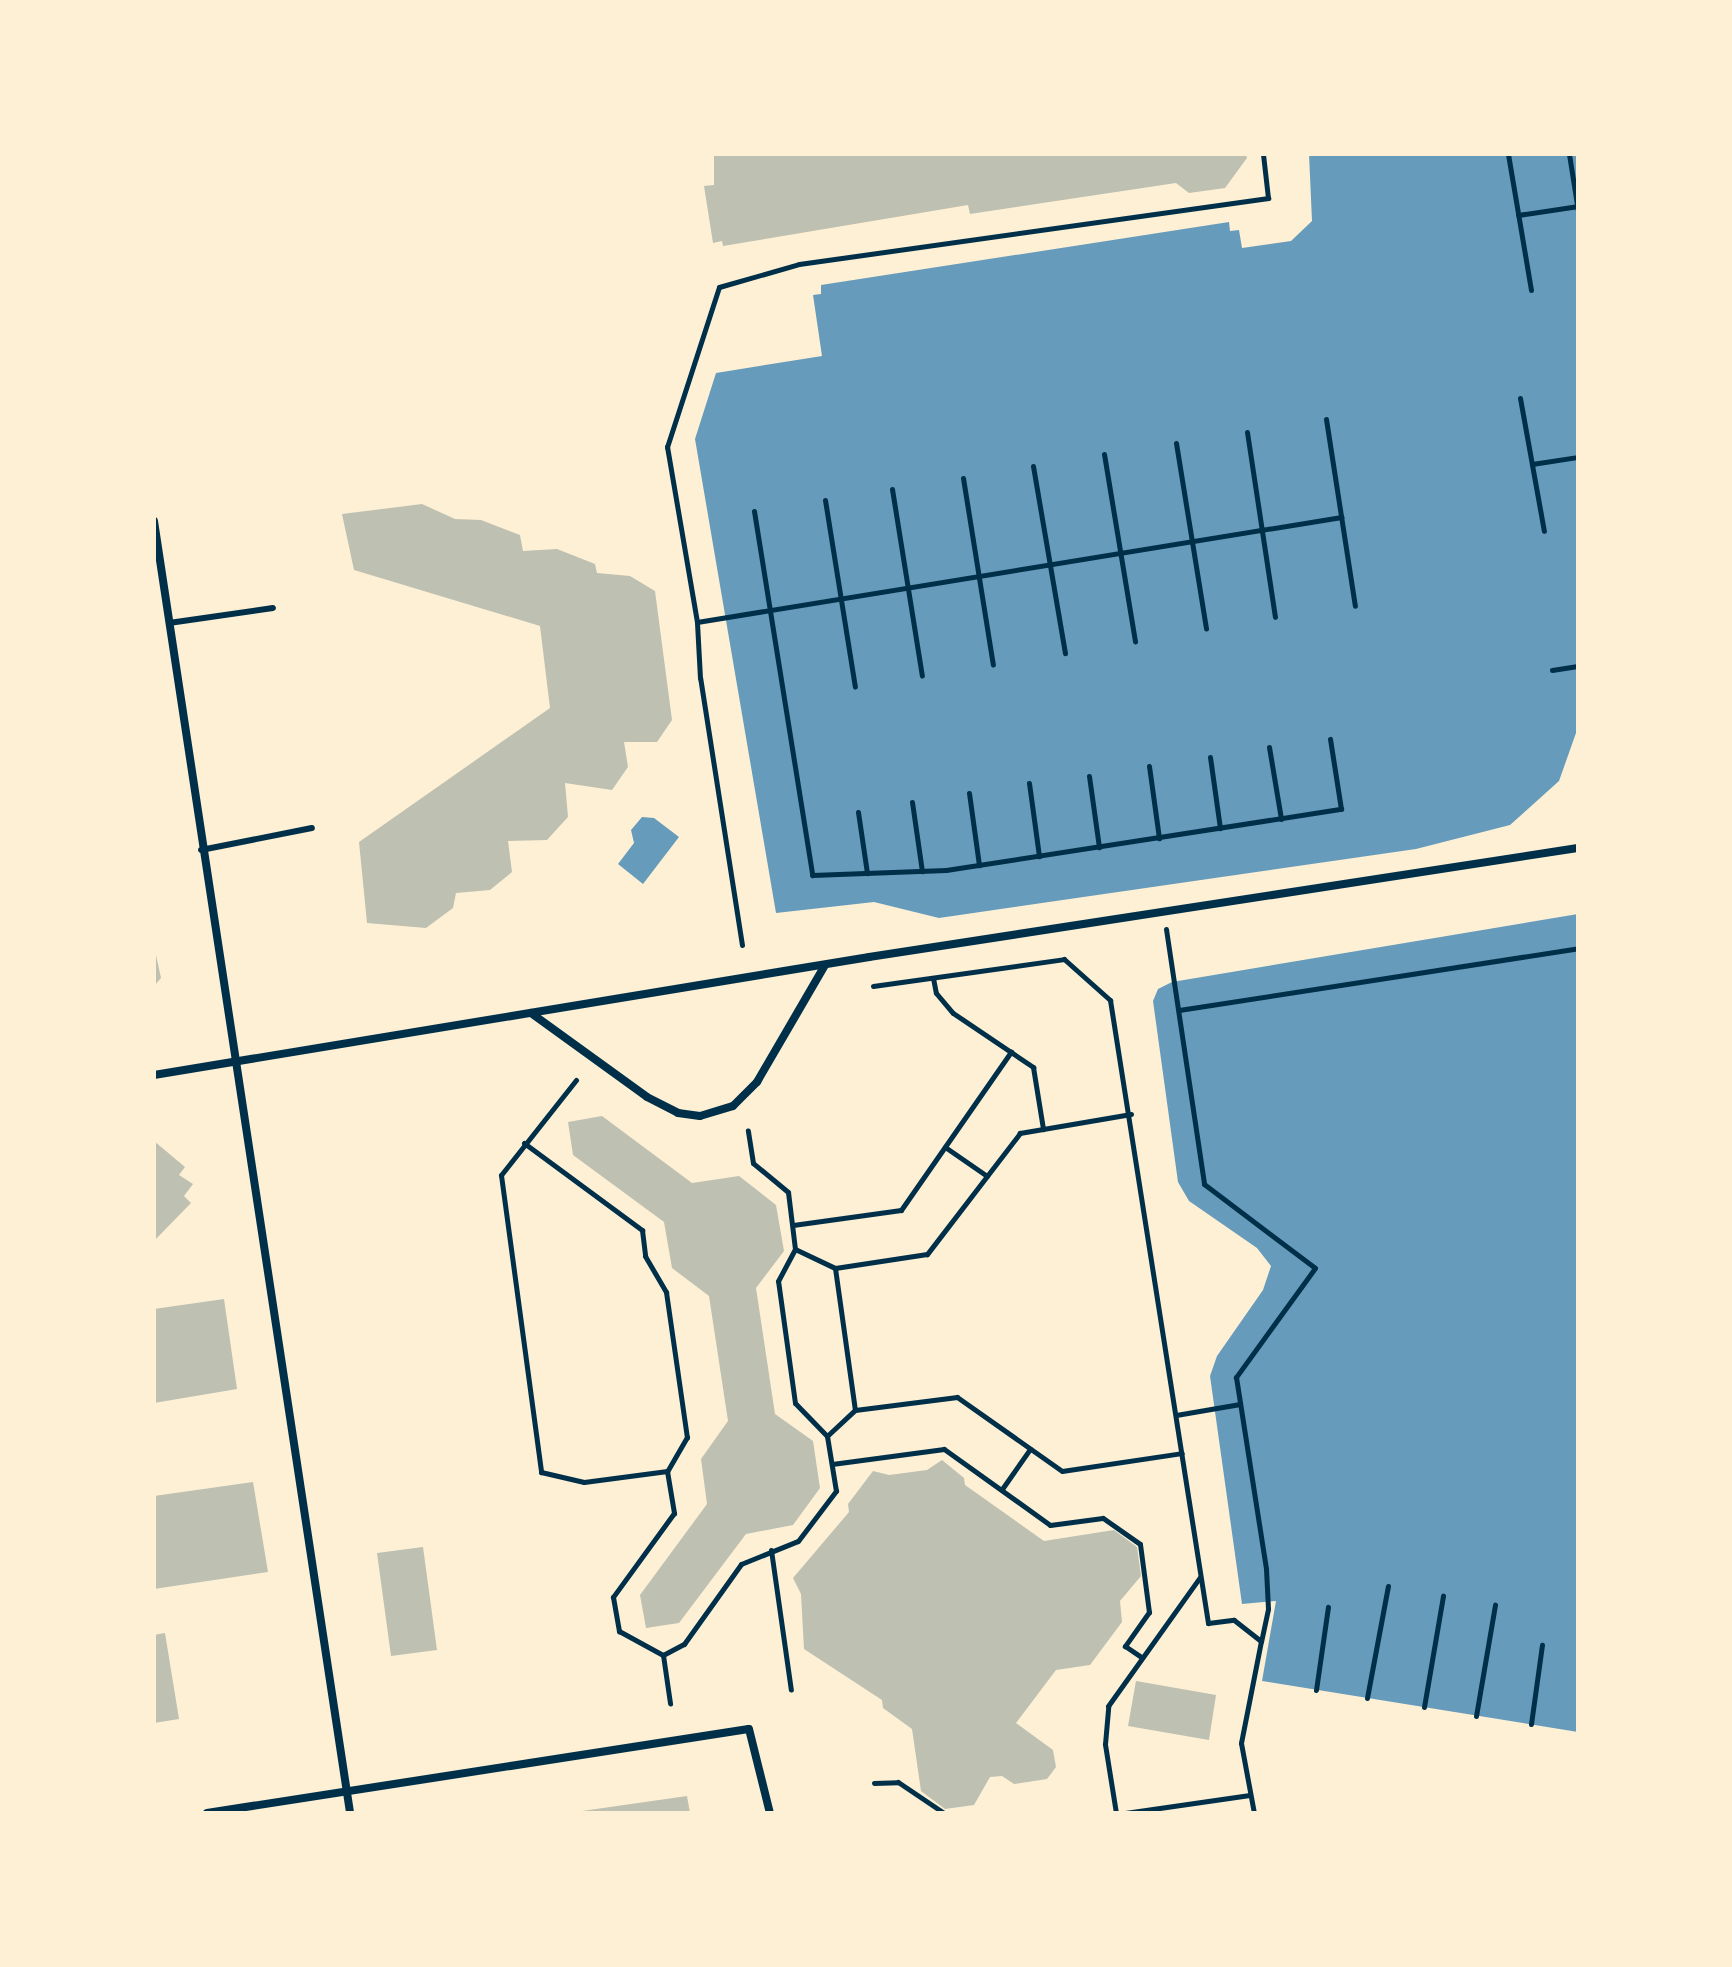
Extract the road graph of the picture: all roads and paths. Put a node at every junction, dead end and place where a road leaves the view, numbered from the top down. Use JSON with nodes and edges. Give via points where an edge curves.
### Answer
{"nodes":[{"id":1,"x":1263,"y":154,"type":"edge"},
{"id":2,"x":1508,"y":154,"type":"edge"},
{"id":3,"x":1569,"y":154,"type":"edge"},
{"id":4,"x":1578,"y":208,"type":"edge"},
{"id":5,"x":1518,"y":215,"type":"junction"},
{"id":6,"x":1531,"y":290,"type":"dead end"},
{"id":7,"x":1520,"y":398,"type":"dead end"},
{"id":8,"x":1326,"y":419,"type":"dead end"},
{"id":9,"x":1247,"y":432,"type":"dead end"},
{"id":10,"x":1176,"y":443,"type":"dead end"},
{"id":11,"x":1104,"y":454,"type":"dead end"},
{"id":12,"x":1578,"y":457,"type":"edge"},
{"id":13,"x":1532,"y":464,"type":"junction"},
{"id":14,"x":1033,"y":466,"type":"dead end"},
{"id":15,"x":963,"y":478,"type":"dead end"},
{"id":16,"x":892,"y":489,"type":"dead end"},
{"id":17,"x":825,"y":500,"type":"dead end"},
{"id":18,"x":754,"y":511,"type":"dead end"},
{"id":19,"x":1341,"y":517,"type":"junction"},
{"id":20,"x":154,"y":521,"type":"edge"},
{"id":21,"x":1262,"y":530,"type":"junction"},
{"id":22,"x":1544,"y":531,"type":"dead end"},
{"id":23,"x":1192,"y":542,"type":"junction"},
{"id":24,"x":1121,"y":554,"type":"junction"},
{"id":25,"x":1050,"y":565,"type":"junction"},
{"id":26,"x":979,"y":577,"type":"junction"},
{"id":27,"x":908,"y":589,"type":"junction"},
{"id":28,"x":841,"y":600,"type":"junction"},
{"id":29,"x":1355,"y":606,"type":"dead end"},
{"id":30,"x":273,"y":608,"type":"dead end"},
{"id":31,"x":770,"y":612,"type":"junction"},
{"id":32,"x":1275,"y":617,"type":"dead end"},
{"id":33,"x":697,"y":622,"type":"junction"},
{"id":34,"x":169,"y":623,"type":"junction"},
{"id":35,"x":1206,"y":629,"type":"dead end"},
{"id":36,"x":1135,"y":641,"type":"dead end"},
{"id":37,"x":1065,"y":653,"type":"dead end"},
{"id":38,"x":993,"y":665,"type":"dead end"},
{"id":39,"x":1578,"y":666,"type":"edge"},
{"id":40,"x":1552,"y":670,"type":"dead end"},
{"id":41,"x":922,"y":676,"type":"dead end"},
{"id":42,"x":855,"y":687,"type":"dead end"},
{"id":43,"x":1330,"y":739,"type":"dead end"},
{"id":44,"x":1269,"y":747,"type":"dead end"},
{"id":45,"x":1210,"y":757,"type":"dead end"},
{"id":46,"x":1149,"y":766,"type":"dead end"},
{"id":47,"x":1089,"y":776,"type":"dead end"},
{"id":48,"x":1029,"y":783,"type":"dead end"},
{"id":49,"x":969,"y":793,"type":"dead end"},
{"id":50,"x":912,"y":802,"type":"dead end"},
{"id":51,"x":858,"y":812,"type":"dead end"},
{"id":52,"x":1281,"y":819,"type":"junction"},
{"id":53,"x":312,"y":828,"type":"dead end"},
{"id":54,"x":1220,"y":828,"type":"junction"},
{"id":55,"x":1159,"y":838,"type":"junction"},
{"id":56,"x":1099,"y":847,"type":"junction"},
{"id":57,"x":1578,"y":848,"type":"edge"},
{"id":58,"x":201,"y":850,"type":"junction"},
{"id":59,"x":1039,"y":856,"type":"junction"},
{"id":60,"x":979,"y":865,"type":"junction"},
{"id":61,"x":922,"y":871,"type":"junction"},
{"id":62,"x":867,"y":873,"type":"junction"},
{"id":63,"x":1164,"y":912,"type":"junction"},
{"id":64,"x":742,"y":945,"type":"dead end"},
{"id":65,"x":1578,"y":948,"type":"edge"},
{"id":66,"x":825,"y":965,"type":"junction"},
{"id":67,"x":933,"y":978,"type":"junction"},
{"id":68,"x":873,"y":986,"type":"dead end"},
{"id":69,"x":1179,"y":1010,"type":"junction"},
{"id":70,"x":531,"y":1013,"type":"junction"},
{"id":71,"x":1011,"y":1052,"type":"junction"},
{"id":72,"x":232,"y":1062,"type":"junction"},
{"id":73,"x":154,"y":1075,"type":"edge"},
{"id":74,"x":576,"y":1080,"type":"dead end"},
{"id":75,"x":1131,"y":1114,"type":"junction"},
{"id":76,"x":1043,"y":1129,"type":"junction"},
{"id":77,"x":748,"y":1130,"type":"dead end"},
{"id":78,"x":524,"y":1143,"type":"junction"},
{"id":79,"x":945,"y":1147,"type":"junction"},
{"id":80,"x":987,"y":1176,"type":"junction"},
{"id":81,"x":793,"y":1225,"type":"junction"},
{"id":82,"x":795,"y":1249,"type":"junction"},
{"id":83,"x":835,"y":1268,"type":"junction"},
{"id":84,"x":1240,"y":1404,"type":"junction"},
{"id":85,"x":855,"y":1410,"type":"junction"},
{"id":86,"x":1176,"y":1415,"type":"junction"},
{"id":87,"x":827,"y":1436,"type":"junction"},
{"id":88,"x":1030,"y":1449,"type":"junction"},
{"id":89,"x":1182,"y":1453,"type":"junction"},
{"id":90,"x":832,"y":1464,"type":"junction"},
{"id":91,"x":667,"y":1471,"type":"junction"},
{"id":92,"x":1002,"y":1489,"type":"junction"},
{"id":93,"x":771,"y":1550,"type":"junction"},
{"id":94,"x":1201,"y":1576,"type":"junction"},
{"id":95,"x":1388,"y":1586,"type":"dead end"},
{"id":96,"x":1443,"y":1596,"type":"dead end"},
{"id":97,"x":1495,"y":1605,"type":"dead end"},
{"id":98,"x":1328,"y":1607,"type":"dead end"},
{"id":99,"x":1261,"y":1641,"type":"junction"},
{"id":100,"x":1542,"y":1645,"type":"dead end"},
{"id":101,"x":663,"y":1655,"type":"junction"},
{"id":102,"x":1140,"y":1656,"type":"junction"},
{"id":103,"x":791,"y":1690,"type":"dead end"},
{"id":104,"x":1316,"y":1690,"type":"dead end"},
{"id":105,"x":1367,"y":1698,"type":"dead end"},
{"id":106,"x":670,"y":1703,"type":"dead end"},
{"id":107,"x":1424,"y":1707,"type":"dead end"},
{"id":108,"x":1476,"y":1716,"type":"dead end"},
{"id":109,"x":1531,"y":1724,"type":"dead end"},
{"id":110,"x":874,"y":1783,"type":"dead end"},
{"id":111,"x":346,"y":1792,"type":"junction"},
{"id":112,"x":1250,"y":1795,"type":"junction"},
{"id":113,"x":207,"y":1813,"type":"edge"},
{"id":114,"x":350,"y":1813,"type":"edge"},
{"id":115,"x":770,"y":1813,"type":"edge"},
{"id":116,"x":944,"y":1813,"type":"edge"},
{"id":117,"x":1116,"y":1813,"type":"edge"},
{"id":118,"x":1125,"y":1813,"type":"edge"},
{"id":119,"x":1254,"y":1813,"type":"edge"}],
"edges":[{"from":1,"to":33,"type":"path","via":[[1268,198],[799,264],[719,287],[667,447]]},
{"from":2,"to":5,"type":"path"},
{"from":3,"to":4,"type":"path"},
{"from":4,"to":5,"type":"path"},
{"from":5,"to":6,"type":"path"},
{"from":7,"to":13,"type":"path"},
{"from":8,"to":19,"type":"path"},
{"from":9,"to":21,"type":"path"},
{"from":10,"to":23,"type":"path"},
{"from":11,"to":24,"type":"path"},
{"from":12,"to":13,"type":"path"},
{"from":13,"to":22,"type":"path"},
{"from":14,"to":25,"type":"path"},
{"from":15,"to":26,"type":"path"},
{"from":16,"to":27,"type":"path"},
{"from":17,"to":28,"type":"path"},
{"from":18,"to":31,"type":"path"},
{"from":19,"to":21,"type":"path"},
{"from":19,"to":29,"type":"path"},
{"from":20,"to":34,"type":"street"},
{"from":21,"to":23,"type":"path"},
{"from":21,"to":32,"type":"path"},
{"from":23,"to":24,"type":"path"},
{"from":23,"to":35,"type":"path"},
{"from":24,"to":25,"type":"path"},
{"from":24,"to":36,"type":"path"},
{"from":25,"to":26,"type":"path"},
{"from":25,"to":37,"type":"path"},
{"from":26,"to":27,"type":"path"},
{"from":26,"to":38,"type":"path"},
{"from":27,"to":28,"type":"path"},
{"from":27,"to":41,"type":"path"},
{"from":28,"to":31,"type":"path"},
{"from":28,"to":42,"type":"path"},
{"from":30,"to":34,"type":"lane"},
{"from":31,"to":33,"type":"path"},
{"from":31,"to":62,"type":"path","via":[[812,875]]},
{"from":33,"to":64,"type":"path","via":[[700,678]]},
{"from":34,"to":58,"type":"street"},
{"from":39,"to":40,"type":"path"},
{"from":43,"to":52,"type":"path","via":[[1341,809]]},
{"from":44,"to":52,"type":"path"},
{"from":45,"to":54,"type":"path"},
{"from":46,"to":55,"type":"path"},
{"from":47,"to":56,"type":"path"},
{"from":48,"to":59,"type":"path"},
{"from":49,"to":60,"type":"path"},
{"from":50,"to":61,"type":"path"},
{"from":51,"to":62,"type":"path"},
{"from":52,"to":54,"type":"path"},
{"from":53,"to":58,"type":"lane"},
{"from":54,"to":55,"type":"path"},
{"from":55,"to":56,"type":"path"},
{"from":56,"to":59,"type":"path"},
{"from":57,"to":63,"type":"street"},
{"from":58,"to":72,"type":"street"},
{"from":59,"to":60,"type":"path"},
{"from":60,"to":61,"type":"path"},
{"from":61,"to":62,"type":"path"},
{"from":63,"to":66,"type":"street"},
{"from":63,"to":69,"type":"path"},
{"from":65,"to":69,"type":"path"},
{"from":66,"to":70,"type":"street"},
{"from":66,"to":70,"type":"street","via":[[757,1082],[733,1106],[700,1116],[678,1113],[647,1097]]},
{"from":67,"to":68,"type":"path"},
{"from":67,"to":71,"type":"path","via":[[936,993],[953,1013]]},
{"from":67,"to":75,"type":"path","via":[[1064,959],[1110,1000]]},
{"from":69,"to":84,"type":"path","via":[[1204,1184],[1315,1268],[1236,1377]]},
{"from":70,"to":72,"type":"street"},
{"from":71,"to":76,"type":"path","via":[[1033,1067]]},
{"from":71,"to":79,"type":"path"},
{"from":72,"to":73,"type":"street"},
{"from":72,"to":111,"type":"street"},
{"from":74,"to":78,"type":"path"},
{"from":75,"to":76,"type":"path"},
{"from":75,"to":86,"type":"path"},
{"from":76,"to":80,"type":"path","via":[[1020,1133]]},
{"from":77,"to":81,"type":"path","via":[[753,1163],[788,1192]]},
{"from":78,"to":91,"type":"path","via":[[642,1230],[645,1256],[666,1292],[687,1437]]},
{"from":78,"to":91,"type":"path","via":[[501,1175],[541,1472],[584,1482]]},
{"from":79,"to":80,"type":"path"},
{"from":79,"to":81,"type":"path","via":[[901,1210]]},
{"from":80,"to":83,"type":"path","via":[[927,1254]]},
{"from":81,"to":82,"type":"path"},
{"from":82,"to":83,"type":"path"},
{"from":82,"to":87,"type":"path","via":[[778,1281],[795,1403]]},
{"from":83,"to":85,"type":"path"},
{"from":84,"to":86,"type":"path"},
{"from":84,"to":99,"type":"path","via":[[1266,1569],[1268,1609]]},
{"from":85,"to":87,"type":"path"},
{"from":85,"to":88,"type":"path","via":[[957,1397]]},
{"from":86,"to":89,"type":"path"},
{"from":87,"to":90,"type":"path"},
{"from":88,"to":89,"type":"path","via":[[1062,1471]]},
{"from":88,"to":92,"type":"path"},
{"from":89,"to":94,"type":"path"},
{"from":90,"to":92,"type":"path","via":[[944,1449]]},
{"from":90,"to":93,"type":"path","via":[[836,1491],[798,1541]]},
{"from":91,"to":101,"type":"path","via":[[674,1513],[613,1597],[619,1631]]},
{"from":92,"to":102,"type":"path","via":[[1050,1525],[1103,1518],[1140,1544],[1149,1612],[1125,1646]]},
{"from":93,"to":101,"type":"path","via":[[741,1564],[684,1644]]},
{"from":93,"to":103,"type":"path"},
{"from":94,"to":99,"type":"path","via":[[1208,1623],[1234,1620]]},
{"from":94,"to":102,"type":"path"},
{"from":95,"to":105,"type":"path"},
{"from":96,"to":107,"type":"path"},
{"from":97,"to":108,"type":"path"},
{"from":98,"to":104,"type":"path"},
{"from":99,"to":112,"type":"path","via":[[1241,1743]]},
{"from":100,"to":109,"type":"path"},
{"from":101,"to":106,"type":"path"},
{"from":102,"to":117,"type":"path","via":[[1108,1706],[1105,1744]]},
{"from":110,"to":116,"type":"path","via":[[898,1782]]},
{"from":111,"to":113,"type":"street"},
{"from":111,"to":114,"type":"street"},
{"from":111,"to":115,"type":"street","via":[[749,1729]]},
{"from":112,"to":118,"type":"path"},
{"from":112,"to":119,"type":"path"}]}
